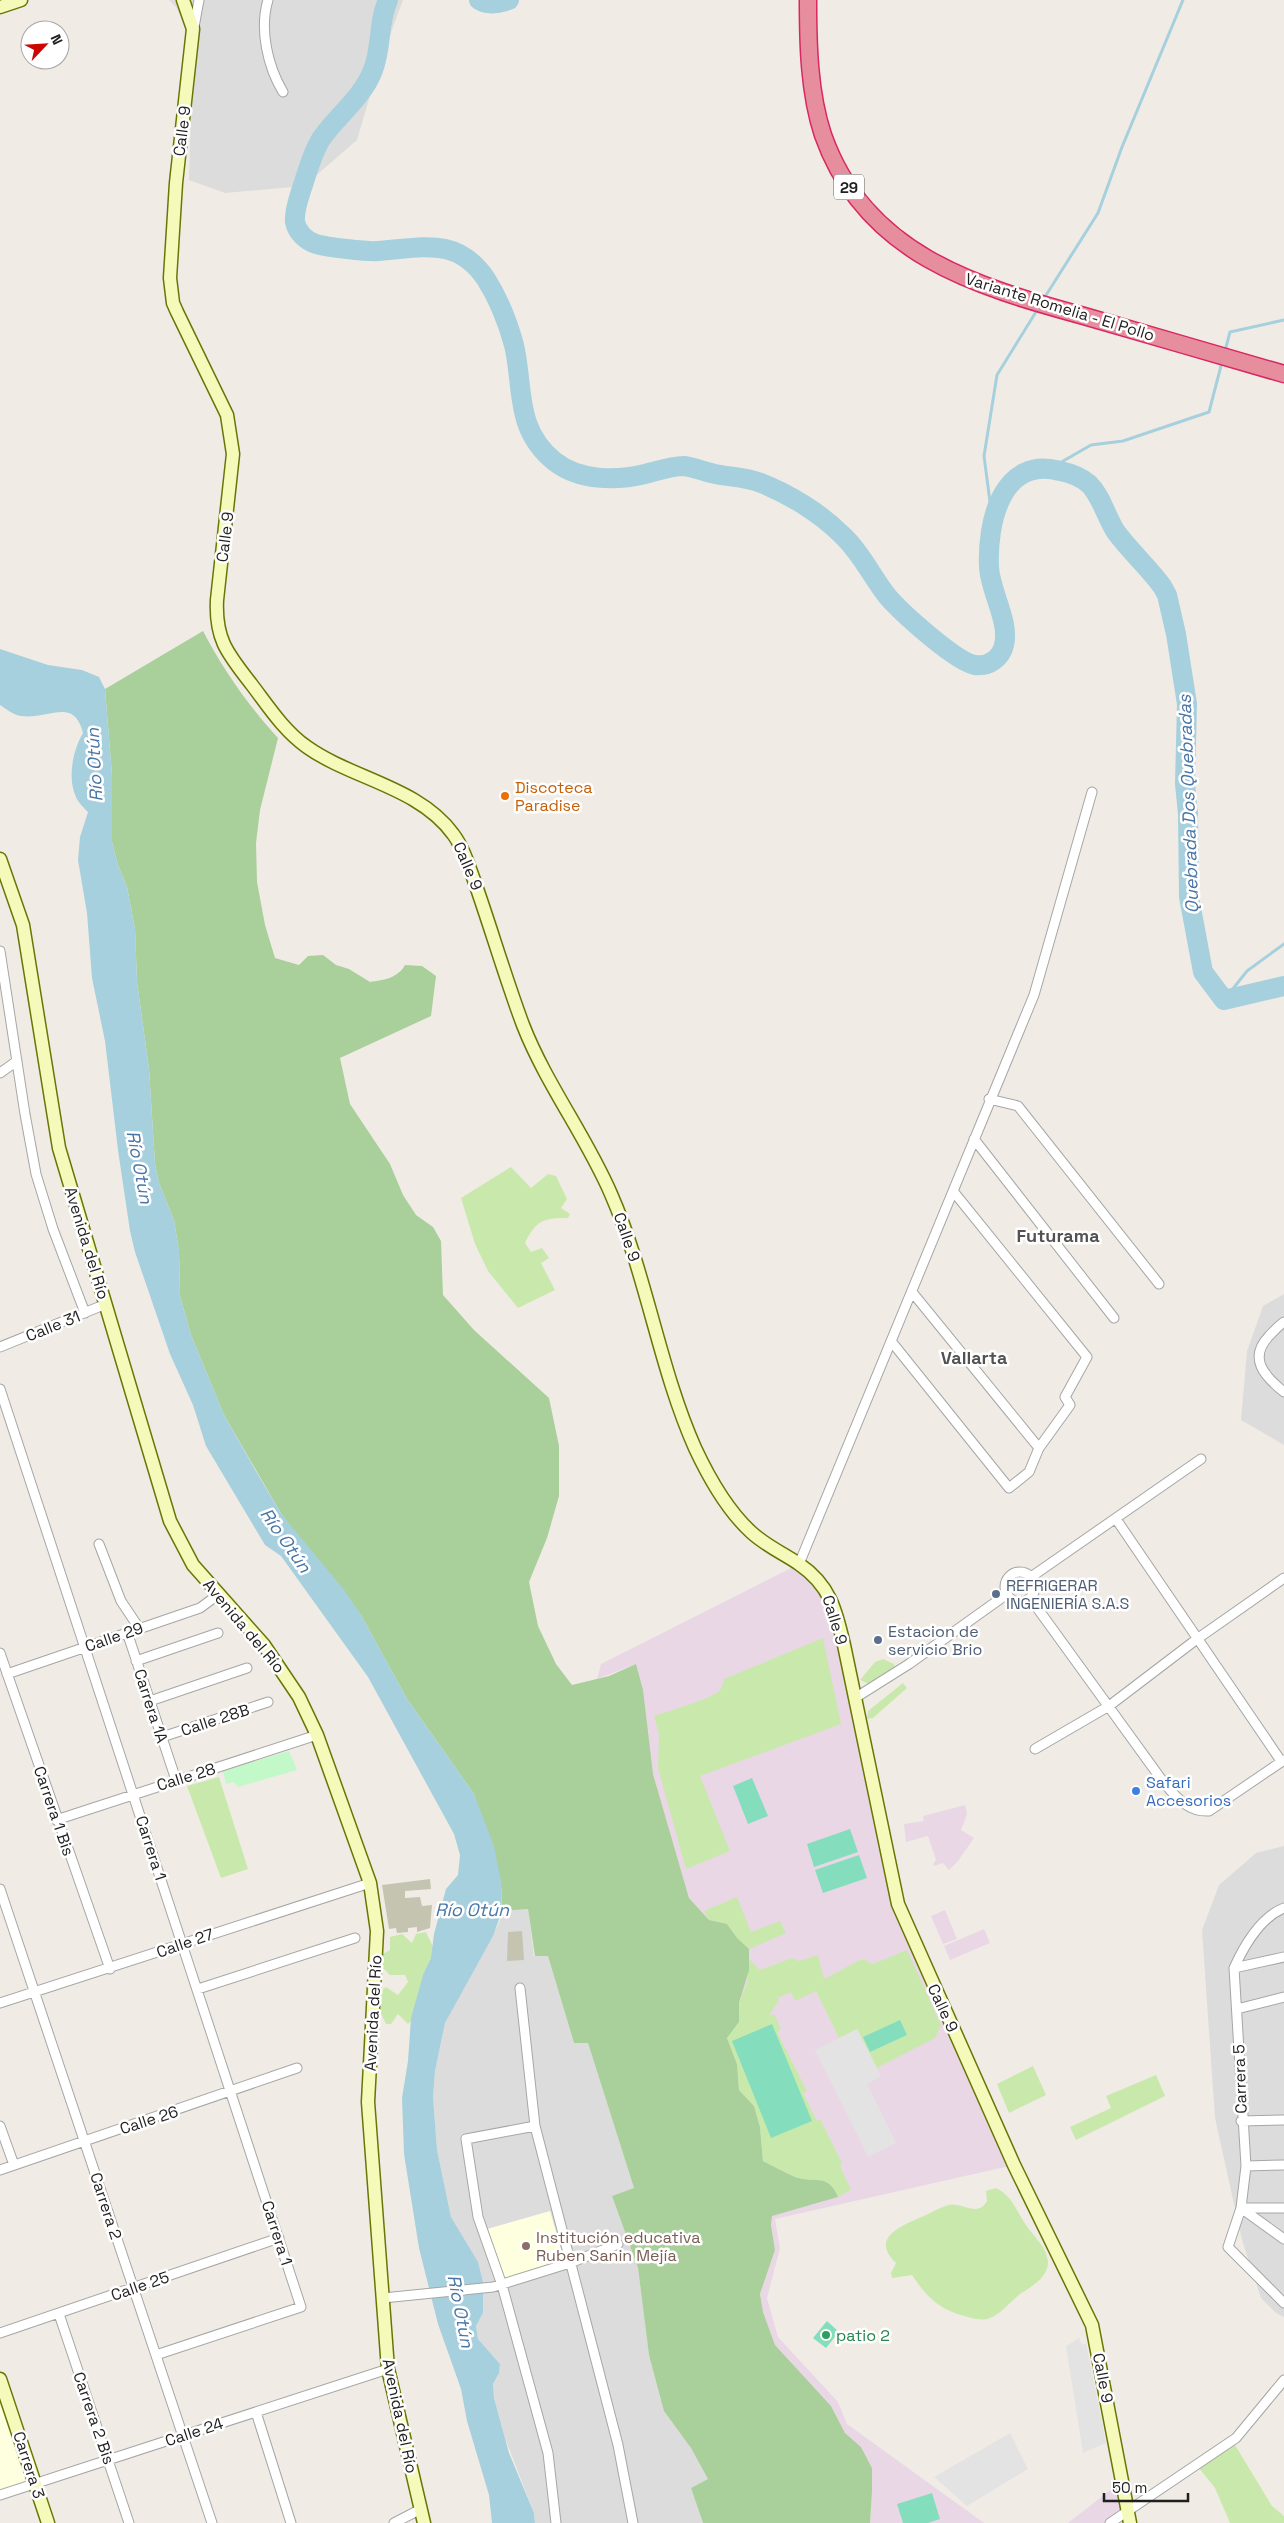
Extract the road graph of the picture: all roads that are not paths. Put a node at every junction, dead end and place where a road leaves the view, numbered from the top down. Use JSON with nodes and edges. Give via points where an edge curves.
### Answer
{"nodes":[{"id":1,"x":21,"y":0,"type":"edge"},
{"id":2,"x":183,"y":0,"type":"edge"},
{"id":3,"x":199,"y":0,"type":"edge"},
{"id":4,"x":268,"y":0,"type":"edge"},
{"id":5,"x":808,"y":0,"type":"edge"},
{"id":6,"x":0,"y":7,"type":"edge"},
{"id":7,"x":193,"y":29,"type":"junction"},
{"id":8,"x":284,"y":92,"type":"dead end"},
{"id":9,"x":1284,"y":374,"type":"edge"},
{"id":10,"x":1092,"y":792,"type":"dead end"},
{"id":11,"x":0,"y":859,"type":"edge"},
{"id":12,"x":0,"y":951,"type":"edge"},
{"id":13,"x":17,"y":1062,"type":"junction"},
{"id":14,"x":0,"y":1072,"type":"edge"},
{"id":15,"x":990,"y":1099,"type":"junction"},
{"id":16,"x":974,"y":1139,"type":"junction"},
{"id":17,"x":953,"y":1191,"type":"junction"},
{"id":18,"x":1159,"y":1284,"type":"dead end"},
{"id":19,"x":912,"y":1292,"type":"junction"},
{"id":20,"x":106,"y":1304,"type":"junction"},
{"id":21,"x":85,"y":1313,"type":"junction"},
{"id":22,"x":1114,"y":1318,"type":"dead end"},
{"id":23,"x":1284,"y":1322,"type":"edge"},
{"id":24,"x":892,"y":1341,"type":"junction"},
{"id":25,"x":0,"y":1347,"type":"edge"},
{"id":26,"x":0,"y":1388,"type":"edge"},
{"id":27,"x":1284,"y":1392,"type":"edge"},
{"id":28,"x":1039,"y":1448,"type":"junction"},
{"id":29,"x":1201,"y":1459,"type":"dead end"},
{"id":30,"x":1116,"y":1520,"type":"junction"},
{"id":31,"x":99,"y":1544,"type":"dead end"},
{"id":32,"x":799,"y":1564,"type":"junction"},
{"id":33,"x":1032,"y":1577,"type":"junction"},
{"id":34,"x":1284,"y":1578,"type":"edge"},
{"id":35,"x":218,"y":1594,"type":"junction"},
{"id":36,"x":1007,"y":1594,"type":"junction"},
{"id":37,"x":1030,"y":1598,"type":"junction"},
{"id":38,"x":140,"y":1628,"type":"junction"},
{"id":39,"x":127,"y":1632,"type":"junction"},
{"id":40,"x":218,"y":1633,"type":"dead end"},
{"id":41,"x":1197,"y":1640,"type":"junction"},
{"id":42,"x":86,"y":1646,"type":"junction"},
{"id":43,"x":0,"y":1653,"type":"edge"},
{"id":44,"x":136,"y":1661,"type":"junction"},
{"id":45,"x":247,"y":1668,"type":"dead end"},
{"id":46,"x":7,"y":1674,"type":"junction"},
{"id":47,"x":855,"y":1698,"type":"junction"},
{"id":48,"x":150,"y":1701,"type":"junction"},
{"id":49,"x":268,"y":1702,"type":"dead end"},
{"id":50,"x":1110,"y":1706,"type":"junction"},
{"id":51,"x":317,"y":1735,"type":"junction"},
{"id":52,"x":162,"y":1737,"type":"junction"},
{"id":53,"x":1035,"y":1749,"type":"dead end"},
{"id":54,"x":1282,"y":1761,"type":"edge"},
{"id":55,"x":176,"y":1780,"type":"junction"},
{"id":56,"x":134,"y":1794,"type":"junction"},
{"id":57,"x":56,"y":1820,"type":"junction"},
{"id":58,"x":370,"y":1882,"type":"junction"},
{"id":59,"x":0,"y":1889,"type":"edge"},
{"id":60,"x":1280,"y":1909,"type":"edge"},
{"id":61,"x":355,"y":1938,"type":"dead end"},
{"id":62,"x":183,"y":1943,"type":"junction"},
{"id":63,"x":1284,"y":1957,"type":"edge"},
{"id":64,"x":1234,"y":1968,"type":"junction"},
{"id":65,"x":110,"y":1969,"type":"junction"},
{"id":66,"x":520,"y":1988,"type":"dead end"},
{"id":67,"x":198,"y":1989,"type":"junction"},
{"id":68,"x":34,"y":1993,"type":"junction"},
{"id":69,"x":1284,"y":1997,"type":"edge"},
{"id":70,"x":0,"y":2003,"type":"edge"},
{"id":71,"x":1237,"y":2009,"type":"junction"},
{"id":72,"x":297,"y":2068,"type":"dead end"},
{"id":73,"x":232,"y":2092,"type":"junction"},
{"id":74,"x":1284,"y":2120,"type":"edge"},
{"id":75,"x":1241,"y":2121,"type":"junction"},
{"id":76,"x":0,"y":2126,"type":"edge"},
{"id":77,"x":535,"y":2126,"type":"junction"},
{"id":78,"x":85,"y":2141,"type":"junction"},
{"id":79,"x":14,"y":2165,"type":"junction"},
{"id":80,"x":1284,"y":2165,"type":"edge"},
{"id":81,"x":1246,"y":2166,"type":"junction"},
{"id":82,"x":0,"y":2170,"type":"edge"},
{"id":83,"x":1241,"y":2208,"type":"junction"},
{"id":84,"x":1284,"y":2208,"type":"edge"},
{"id":85,"x":279,"y":2238,"type":"junction"},
{"id":86,"x":1284,"y":2239,"type":"edge"},
{"id":87,"x":618,"y":2244,"type":"dead end"},
{"id":88,"x":570,"y":2263,"type":"junction"},
{"id":89,"x":497,"y":2286,"type":"junction"},
{"id":90,"x":134,"y":2288,"type":"junction"},
{"id":91,"x":383,"y":2298,"type":"junction"},
{"id":92,"x":1284,"y":2303,"type":"edge"},
{"id":93,"x":59,"y":2314,"type":"junction"},
{"id":94,"x":0,"y":2334,"type":"edge"},
{"id":95,"x":156,"y":2355,"type":"junction"},
{"id":96,"x":388,"y":2370,"type":"junction"},
{"id":97,"x":0,"y":2379,"type":"edge"},
{"id":98,"x":1284,"y":2380,"type":"edge"},
{"id":99,"x":256,"y":2412,"type":"junction"},
{"id":100,"x":182,"y":2436,"type":"junction"},
{"id":101,"x":108,"y":2460,"type":"junction"},
{"id":102,"x":35,"y":2484,"type":"junction"},
{"id":103,"x":0,"y":2495,"type":"edge"},
{"id":104,"x":421,"y":2509,"type":"junction"},
{"id":105,"x":1128,"y":2510,"type":"junction"},
{"id":106,"x":48,"y":2523,"type":"edge"},
{"id":107,"x":130,"y":2523,"type":"edge"},
{"id":108,"x":212,"y":2523,"type":"edge"},
{"id":109,"x":291,"y":2523,"type":"edge"},
{"id":110,"x":394,"y":2523,"type":"edge"},
{"id":111,"x":424,"y":2523,"type":"edge"},
{"id":112,"x":556,"y":2523,"type":"edge"},
{"id":113,"x":633,"y":2523,"type":"edge"},
{"id":114,"x":1110,"y":2523,"type":"edge"},
{"id":115,"x":1130,"y":2523,"type":"edge"}],
"edges":[{"from":1,"to":6,"type":"main road"},
{"from":2,"to":7,"type":"main road"},
{"from":3,"to":7,"type":"street","name":"Calle 9"},
{"from":4,"to":8,"type":"street","via":[[265,8],[268,54],[272,72]]},
{"from":5,"to":9,"type":"highway","name":"Variante Romelia - El Pollo","number":"29","via":[[811,68],[823,134],[856,198],[889,233],[910,249],[964,278],[1007,294]]},
{"from":7,"to":32,"type":"main road","name":"Calle 9","via":[[176,183],[170,278],[176,312],[227,414],[234,454],[216,609],[217,626],[225,650],[278,718],[306,746],[409,798],[430,811],[454,834],[468,863],[532,1045],[612,1195],[648,1299],[678,1405],[701,1460],[726,1502],[751,1532]]},
{"from":10,"to":15,"type":"street","via":[[1034,995]]},
{"from":11,"to":20,"type":"main road","name":"Avenida del Río","via":[[23,925],[59,1148]]},
{"from":12,"to":13,"type":"street"},
{"from":13,"to":14,"type":"street"},
{"from":13,"to":21,"type":"street","via":[[36,1174]]},
{"from":15,"to":16,"type":"street"},
{"from":15,"to":18,"type":"street","via":[[1018,1106]]},
{"from":16,"to":17,"type":"street"},
{"from":16,"to":22,"type":"street"},
{"from":17,"to":19,"type":"street"},
{"from":17,"to":28,"type":"street","via":[[1087,1357],[1066,1397],[1070,1405]]},
{"from":19,"to":24,"type":"street"},
{"from":19,"to":28,"type":"street"},
{"from":20,"to":21,"type":"street","name":"Calle 31"},
{"from":20,"to":35,"type":"main road","name":"Avenida del Río","via":[[170,1521],[193,1565]]},
{"from":21,"to":25,"type":"street","name":"Calle 31"},
{"from":23,"to":27,"type":"street","via":[[1261,1346],[1258,1360],[1264,1372]]},
{"from":24,"to":28,"type":"street","via":[[1009,1488],[1029,1472]]},
{"from":24,"to":32,"type":"street"},
{"from":26,"to":42,"type":"street","name":"Carrera 1"},
{"from":29,"to":30,"type":"street"},
{"from":30,"to":33,"type":"street"},
{"from":30,"to":41,"type":"street"},
{"from":31,"to":38,"type":"street","via":[[121,1600]]},
{"from":32,"to":47,"type":"main road","name":"Calle 9","via":[[819,1580],[830,1599]]},
{"from":33,"to":36,"type":"street","via":[[1023,1572],[1014,1573],[1005,1584]]},
{"from":33,"to":37,"type":"street","via":[[1035,1586]]},
{"from":34,"to":41,"type":"street"},
{"from":35,"to":38,"type":"street","name":"Calle 29","via":[[200,1608]]},
{"from":35,"to":51,"type":"main road","name":"Avenida del Río","via":[[281,1668]]},
{"from":36,"to":37,"type":"street","via":[[1020,1602]]},
{"from":36,"to":47,"type":"street"},
{"from":37,"to":50,"type":"street"},
{"from":38,"to":39,"type":"street","name":"Calle 29"},
{"from":39,"to":42,"type":"street","name":"Calle 29"},
{"from":39,"to":44,"type":"street","name":"Carrera 1A"},
{"from":40,"to":44,"type":"street"},
{"from":41,"to":50,"type":"street"},
{"from":41,"to":54,"type":"street"},
{"from":42,"to":46,"type":"street","name":"Calle 29"},
{"from":42,"to":56,"type":"street","name":"Carrera 1"},
{"from":43,"to":46,"type":"street","name":"Carrera 1 Bis"},
{"from":44,"to":48,"type":"street","name":"Carrera 1A"},
{"from":45,"to":48,"type":"street"},
{"from":46,"to":57,"type":"street","name":"Carrera 1 Bis"},
{"from":47,"to":105,"type":"main road","name":"Calle 9","via":[[898,1904],[1014,2164],[1092,2325]]},
{"from":48,"to":52,"type":"street","name":"Carrera 1A"},
{"from":49,"to":52,"type":"street","name":"Calle 28B"},
{"from":50,"to":53,"type":"street"},
{"from":50,"to":54,"type":"street","via":[[1164,1783],[1177,1798],[1198,1812],[1209,1811],[1221,1804]]},
{"from":51,"to":55,"type":"street","name":"Calle 28"},
{"from":51,"to":58,"type":"main road","name":"Avenida del Río"},
{"from":52,"to":55,"type":"street","name":"Carrera 1A"},
{"from":55,"to":56,"type":"street","name":"Calle 28"},
{"from":56,"to":57,"type":"street","name":"Calle 28"},
{"from":56,"to":62,"type":"street","name":"Carrera 1"},
{"from":57,"to":65,"type":"street","name":"Carrera 1 Bis"},
{"from":58,"to":62,"type":"street","name":"Calle 27"},
{"from":58,"to":91,"type":"main road","name":"Avenida del Río","via":[[377,1931],[368,2102]]},
{"from":59,"to":68,"type":"street","name":"Carrera 2"},
{"from":60,"to":64,"type":"street","via":[[1252,1938]]},
{"from":61,"to":67,"type":"street"},
{"from":62,"to":65,"type":"street","name":"Calle 27"},
{"from":62,"to":67,"type":"street","name":"Carrera 1"},
{"from":63,"to":64,"type":"street"},
{"from":64,"to":71,"type":"street","name":"Carrera 5"},
{"from":65,"to":68,"type":"street","name":"Calle 27"},
{"from":66,"to":77,"type":"street"},
{"from":67,"to":73,"type":"street","name":"Carrera 1"},
{"from":68,"to":70,"type":"street","name":"Calle 27"},
{"from":68,"to":78,"type":"street","name":"Carrera 2"},
{"from":69,"to":71,"type":"street"},
{"from":71,"to":75,"type":"street","name":"Carrera 5"},
{"from":72,"to":73,"type":"street","name":"Calle 26"},
{"from":73,"to":78,"type":"street","name":"Calle 26"},
{"from":73,"to":85,"type":"street","name":"Carrera 1"},
{"from":74,"to":75,"type":"street"},
{"from":75,"to":81,"type":"street","name":"Carrera 5"},
{"from":76,"to":79,"type":"street"},
{"from":77,"to":88,"type":"street"},
{"from":77,"to":89,"type":"street","via":[[466,2139],[478,2217]]},
{"from":78,"to":79,"type":"street","name":"Calle 26"},
{"from":78,"to":90,"type":"street","name":"Carrera 2"},
{"from":79,"to":82,"type":"street","name":"Calle 26"},
{"from":80,"to":81,"type":"street"},
{"from":81,"to":83,"type":"street","name":"Carrera 5"},
{"from":83,"to":84,"type":"street"},
{"from":83,"to":86,"type":"street"},
{"from":83,"to":92,"type":"street","name":"Carrera 5","via":[[1228,2247]]},
{"from":85,"to":90,"type":"street","name":"Calle 25"},
{"from":85,"to":95,"type":"street","name":"Carrera 1","via":[[301,2307]]},
{"from":87,"to":88,"type":"street"},
{"from":88,"to":89,"type":"street"},
{"from":88,"to":113,"type":"street","via":[[618,2444]]},
{"from":89,"to":91,"type":"street"},
{"from":89,"to":112,"type":"street","via":[[548,2453]]},
{"from":90,"to":93,"type":"street","name":"Calle 25"},
{"from":90,"to":95,"type":"street","name":"Carrera 2"},
{"from":91,"to":96,"type":"main road","name":"Avenida del Río"},
{"from":93,"to":94,"type":"street","name":"Calle 25"},
{"from":93,"to":101,"type":"street","name":"Carrera 2 Bis"},
{"from":95,"to":100,"type":"street","name":"Carrera 2"},
{"from":96,"to":99,"type":"street","name":"Calle 24"},
{"from":96,"to":104,"type":"main road","name":"Avenida del Río"},
{"from":97,"to":102,"type":"main road","name":"Carrera 3"},
{"from":98,"to":105,"type":"street","via":[[1236,2438]]},
{"from":99,"to":100,"type":"street","name":"Calle 24"},
{"from":99,"to":109,"type":"street"},
{"from":100,"to":101,"type":"street","name":"Calle 24"},
{"from":100,"to":108,"type":"street","name":"Carrera 2"},
{"from":101,"to":102,"type":"street","name":"Calle 24"},
{"from":101,"to":107,"type":"street","name":"Carrera 2 Bis"},
{"from":102,"to":103,"type":"street","name":"Calle 24"},
{"from":102,"to":106,"type":"main road","name":"Carrera 3"},
{"from":104,"to":110,"type":"street"},
{"from":104,"to":111,"type":"main road","name":"Avenida del Río"},
{"from":105,"to":114,"type":"street"},
{"from":105,"to":115,"type":"main road","name":"Calle 9"}]}
